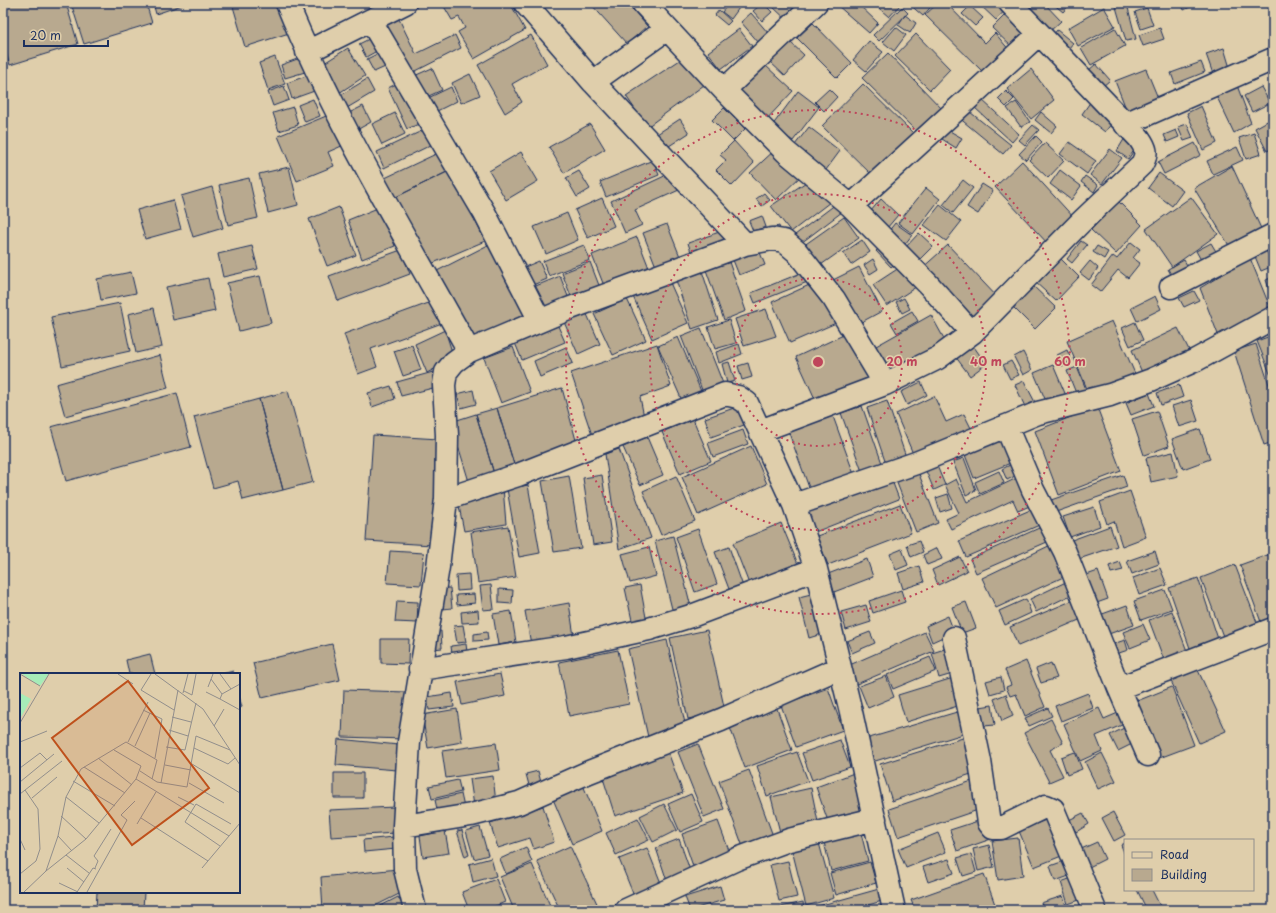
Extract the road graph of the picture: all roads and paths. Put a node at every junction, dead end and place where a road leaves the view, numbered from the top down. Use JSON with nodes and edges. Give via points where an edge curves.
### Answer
{"nodes":[{"id":1,"x":287,"y":3,"type":"edge"},
{"id":2,"x":405,"y":3,"type":"edge"},
{"id":3,"x":525,"y":3,"type":"edge"},
{"id":4,"x":643,"y":3,"type":"edge"},
{"id":5,"x":816,"y":3,"type":"edge"},
{"id":6,"x":1010,"y":3,"type":"edge"},
{"id":7,"x":371,"y":21,"type":"junction"},
{"id":8,"x":667,"y":29,"type":"junction"},
{"id":9,"x":1039,"y":34,"type":"junction"},
{"id":10,"x":307,"y":52,"type":"junction"},
{"id":11,"x":1273,"y":59,"type":"edge"},
{"id":12,"x":593,"y":82,"type":"junction"},
{"id":13,"x":724,"y":90,"type":"junction"},
{"id":14,"x":1126,"y":124,"type":"junction"},
{"id":15,"x":851,"y":206,"type":"junction"},
{"id":16,"x":1273,"y":235,"type":"edge"},
{"id":17,"x":745,"y":244,"type":"junction"},
{"id":18,"x":1171,"y":287,"type":"dead end"},
{"id":19,"x":1273,"y":318,"type":"edge"},
{"id":20,"x":540,"y":321,"type":"junction"},
{"id":21,"x":972,"y":333,"type":"junction"},
{"id":22,"x":469,"y":351,"type":"junction"},
{"id":23,"x":884,"y":384,"type":"junction"},
{"id":24,"x":1006,"y":426,"type":"junction"},
{"id":25,"x":760,"y":431,"type":"junction"},
{"id":26,"x":446,"y":499,"type":"junction"},
{"id":27,"x":794,"y":505,"type":"junction"},
{"id":28,"x":816,"y":569,"type":"junction"},
{"id":29,"x":1273,"y":629,"type":"edge"},
{"id":30,"x":954,"y":638,"type":"dead end"},
{"id":31,"x":839,"y":668,"type":"junction"},
{"id":32,"x":420,"y":669,"type":"junction"},
{"id":33,"x":1119,"y":688,"type":"junction"},
{"id":34,"x":1148,"y":755,"type":"dead end"},
{"id":35,"x":875,"y":819,"type":"junction"},
{"id":36,"x":404,"y":826,"type":"junction"},
{"id":37,"x":415,"y":910,"type":"edge"},
{"id":38,"x":626,"y":910,"type":"edge"},
{"id":39,"x":894,"y":910,"type":"edge"},
{"id":40,"x":1095,"y":910,"type":"edge"}],
"edges":[{"from":1,"to":10,"type":"street"},
{"from":2,"to":7,"type":"street"},
{"from":3,"to":12,"type":"street"},
{"from":4,"to":8,"type":"street"},
{"from":5,"to":13,"type":"street"},
{"from":6,"to":9,"type":"street"},
{"from":7,"to":10,"type":"street"},
{"from":7,"to":20,"type":"street","via":[[485,214]]},
{"from":8,"to":12,"type":"street"},
{"from":8,"to":13,"type":"street"},
{"from":9,"to":14,"type":"street"},
{"from":9,"to":15,"type":"street"},
{"from":10,"to":22,"type":"street","via":[[339,116]]},
{"from":11,"to":14,"type":"street"},
{"from":12,"to":17,"type":"street"},
{"from":13,"to":15,"type":"street","via":[[786,152]]},
{"from":14,"to":21,"type":"street","via":[[1146,147],[1146,156],[1142,164]]},
{"from":15,"to":21,"type":"street"},
{"from":16,"to":18,"type":"street"},
{"from":17,"to":20,"type":"street"},
{"from":17,"to":23,"type":"street","via":[[772,239],[784,241],[797,252],[834,299]]},
{"from":19,"to":24,"type":"street","via":[[1196,360],[1151,380],[1110,395],[1038,413]]},
{"from":20,"to":22,"type":"street"},
{"from":21,"to":23,"type":"street","via":[[938,358]]},
{"from":22,"to":26,"type":"street","via":[[446,372]]},
{"from":23,"to":25,"type":"street"},
{"from":24,"to":27,"type":"street","via":[[916,463]]},
{"from":24,"to":33,"type":"street","via":[[1033,490],[1065,552]]},
{"from":25,"to":26,"type":"street","via":[[747,403],[738,397],[725,394],[518,475]]},
{"from":25,"to":27,"type":"street"},
{"from":26,"to":32,"type":"street","via":[[438,567]]},
{"from":27,"to":28,"type":"street"},
{"from":28,"to":31,"type":"street"},
{"from":28,"to":32,"type":"street","via":[[694,615],[649,629],[566,647]]},
{"from":29,"to":33,"type":"street"},
{"from":30,"to":40,"type":"street","via":[[980,761],[989,823],[993,828],[1001,828],[1046,806],[1053,809]]},
{"from":31,"to":35,"type":"street"},
{"from":31,"to":36,"type":"street","via":[[721,720],[589,772],[519,803],[471,816]]},
{"from":32,"to":36,"type":"street","via":[[409,742]]},
{"from":33,"to":34,"type":"street"},
{"from":35,"to":38,"type":"street","via":[[789,840],[736,860]]},
{"from":35,"to":39,"type":"street"},
{"from":36,"to":37,"type":"street","via":[[405,869]]}]}
